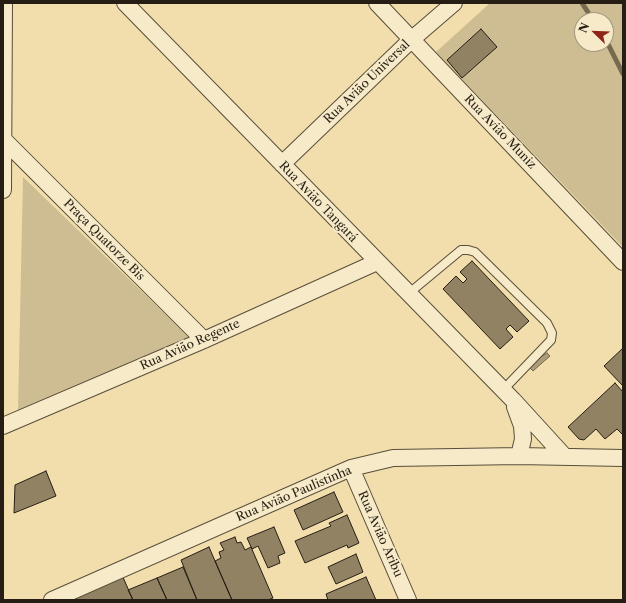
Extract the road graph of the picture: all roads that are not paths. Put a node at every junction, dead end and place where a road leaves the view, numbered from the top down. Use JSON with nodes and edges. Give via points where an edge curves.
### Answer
{"nodes":[{"id":1,"x":4,"y":3,"type":"edge"},
{"id":2,"x":125,"y":3,"type":"edge"},
{"id":3,"x":377,"y":3,"type":"edge"},
{"id":4,"x":454,"y":3,"type":"edge"},
{"id":5,"x":411,"y":40,"type":"junction"},
{"id":6,"x":3,"y":139,"type":"edge"},
{"id":7,"x":282,"y":164,"type":"junction"},
{"id":8,"x":3,"y":190,"type":"edge"},
{"id":9,"x":377,"y":262,"type":"junction"},
{"id":10,"x":623,"y":262,"type":"edge"},
{"id":11,"x":408,"y":294,"type":"junction"},
{"id":12,"x":204,"y":340,"type":"junction"},
{"id":13,"x":508,"y":395,"type":"junction"},
{"id":14,"x":3,"y":426,"type":"edge"},
{"id":15,"x":519,"y":456,"type":"junction"},
{"id":16,"x":565,"y":457,"type":"junction"},
{"id":17,"x":623,"y":458,"type":"edge"},
{"id":18,"x":351,"y":468,"type":"junction"},
{"id":19,"x":52,"y":600,"type":"edge"},
{"id":20,"x":408,"y":600,"type":"edge"}],
"edges":[{"from":1,"to":6,"type":"street"},
{"from":2,"to":7,"type":"street","name":"Rua Avião Tangará"},
{"from":3,"to":5,"type":"street","name":"Rua Avião Muniz"},
{"from":4,"to":5,"type":"street","name":"Rua Avião Universal"},
{"from":5,"to":7,"type":"street","name":"Rua Avião Universal"},
{"from":5,"to":10,"type":"street","name":"Rua Avião Muniz"},
{"from":6,"to":8,"type":"street"},
{"from":6,"to":12,"type":"street","name":"Praça Quatorze Bis"},
{"from":7,"to":9,"type":"street","name":"Rua Avião Tangará"},
{"from":9,"to":11,"type":"street","name":"Rua Avião Tangará"},
{"from":9,"to":12,"type":"street","name":"Rua Avião Regente"},
{"from":11,"to":13,"type":"street","name":"Rua Avião Tangará"},
{"from":11,"to":13,"type":"lane","via":[[461,250],[468,250],[475,252],[547,323],[552,340]]},
{"from":12,"to":14,"type":"street","name":"Rua Avião Regente"},
{"from":13,"to":15,"type":"street","name":"Rua Avião Tangará","via":[[522,426],[523,439]]},
{"from":13,"to":16,"type":"street","name":"Rua Avião Tangará"},
{"from":15,"to":16,"type":"street","name":"Rua Avião Paulistinha"},
{"from":15,"to":18,"type":"street","name":"Rua Avião Paulistinha","via":[[393,458]]},
{"from":16,"to":17,"type":"street","name":"Rua Avião Paulistinha"},
{"from":18,"to":19,"type":"street","name":"Rua Avião Paulistinha"},
{"from":18,"to":20,"type":"street","name":"Rua Avião Aribu"}]}
